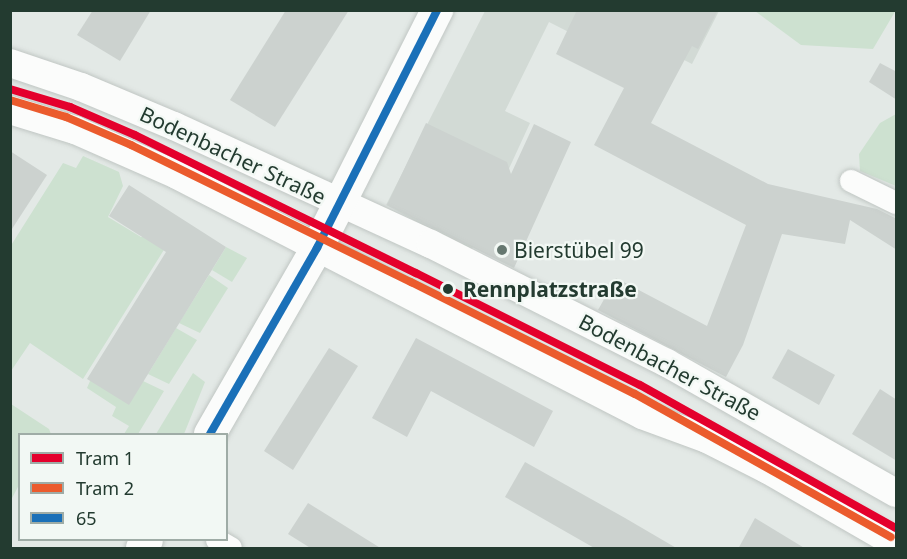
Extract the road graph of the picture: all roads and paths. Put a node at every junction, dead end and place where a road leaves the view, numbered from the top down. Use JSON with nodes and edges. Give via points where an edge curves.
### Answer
{"nodes":[{"id":1,"x":437,"y":10,"type":"edge"},
{"id":2,"x":10,"y":63,"type":"edge"},
{"id":3,"x":10,"y":110,"type":"edge"},
{"id":4,"x":851,"y":180,"type":"dead end"},
{"id":5,"x":340,"y":203,"type":"junction"},
{"id":6,"x":897,"y":203,"type":"edge"},
{"id":7,"x":317,"y":248,"type":"junction"},
{"id":8,"x":211,"y":433,"type":"edge"},
{"id":9,"x":897,"y":494,"type":"edge"},
{"id":10,"x":897,"y":544,"type":"edge"}],
"edges":[{"from":1,"to":5,"type":"main road"},
{"from":2,"to":5,"type":"street","name":"Bodenbacher Straße","via":[[81,87],[174,126]]},
{"from":3,"to":7,"type":"street","name":"Bodenbacher Straße","via":[[98,140],[177,175]]},
{"from":4,"to":6,"type":"street"},
{"from":5,"to":7,"type":"main road"},
{"from":5,"to":9,"type":"street","name":"Bodenbacher Straße","via":[[437,247],[667,363]]},
{"from":7,"to":8,"type":"main road"},
{"from":7,"to":10,"type":"street","name":"Bodenbacher Straße","via":[[642,415],[706,439],[768,470]]}]}
